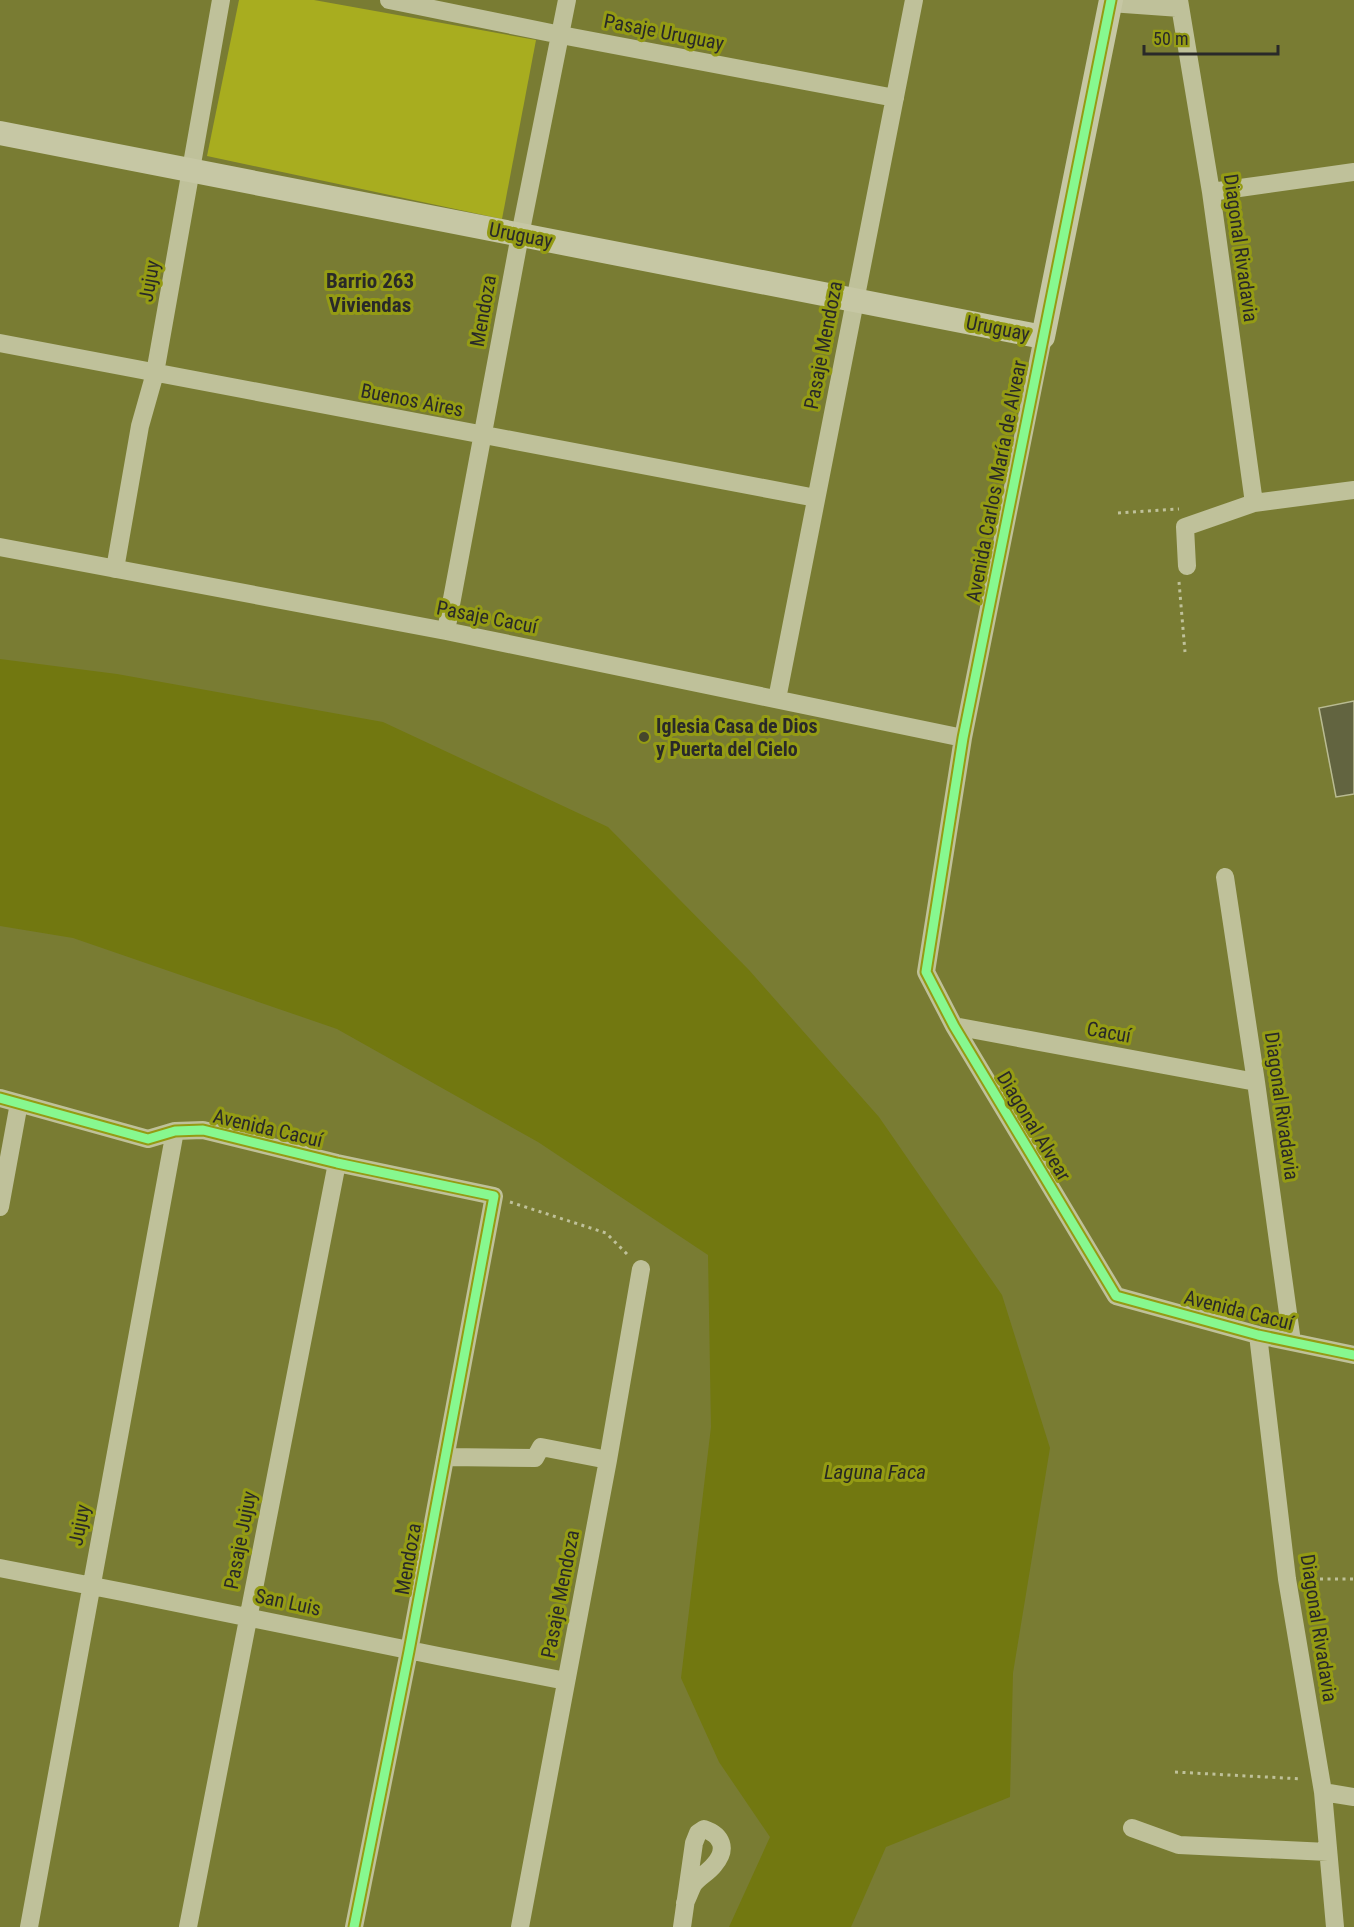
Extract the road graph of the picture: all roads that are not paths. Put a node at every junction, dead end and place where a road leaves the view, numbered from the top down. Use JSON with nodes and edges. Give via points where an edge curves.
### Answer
{"nodes":[{"id":1,"x":222,"y":0,"type":"edge"},
{"id":2,"x":389,"y":0,"type":"edge"},
{"id":3,"x":567,"y":0,"type":"edge"},
{"id":4,"x":914,"y":0,"type":"edge"},
{"id":5,"x":1110,"y":1,"type":"edge"},
{"id":6,"x":1180,"y":4,"type":"edge"},
{"id":7,"x":561,"y":35,"type":"junction"},
{"id":8,"x":895,"y":98,"type":"junction"},
{"id":9,"x":0,"y":133,"type":"edge"},
{"id":10,"x":192,"y":170,"type":"junction"},
{"id":11,"x":1354,"y":172,"type":"edge"},
{"id":12,"x":1211,"y":192,"type":"junction"},
{"id":13,"x":520,"y":235,"type":"junction"},
{"id":14,"x":855,"y":300,"type":"junction"},
{"id":15,"x":1043,"y":337,"type":"junction"},
{"id":16,"x":0,"y":343,"type":"edge"},
{"id":17,"x":155,"y":373,"type":"junction"},
{"id":18,"x":483,"y":437,"type":"junction"},
{"id":19,"x":1354,"y":490,"type":"edge"},
{"id":20,"x":816,"y":498,"type":"junction"},
{"id":21,"x":1254,"y":503,"type":"junction"},
{"id":22,"x":0,"y":547,"type":"edge"},
{"id":23,"x":1187,"y":566,"type":"road end"},
{"id":24,"x":115,"y":570,"type":"junction"},
{"id":25,"x":446,"y":632,"type":"junction"},
{"id":26,"x":777,"y":699,"type":"junction"},
{"id":27,"x":963,"y":738,"type":"junction"},
{"id":28,"x":1225,"y":877,"type":"dead end"},
{"id":29,"x":926,"y":972,"type":"joint"},
{"id":30,"x":954,"y":1026,"type":"junction"},
{"id":31,"x":1256,"y":1082,"type":"junction"},
{"id":32,"x":0,"y":1098,"type":"edge"},
{"id":33,"x":19,"y":1102,"type":"junction"},
{"id":34,"x":175,"y":1131,"type":"junction"},
{"id":35,"x":337,"y":1163,"type":"junction"},
{"id":36,"x":494,"y":1196,"type":"joint"},
{"id":37,"x":0,"y":1207,"type":"edge"},
{"id":38,"x":641,"y":1269,"type":"road end"},
{"id":39,"x":1116,"y":1296,"type":"joint"},
{"id":40,"x":1258,"y":1335,"type":"junction"},
{"id":41,"x":1292,"y":1342,"type":"junction"},
{"id":42,"x":1354,"y":1355,"type":"edge"},
{"id":43,"x":445,"y":1457,"type":"junction"},
{"id":44,"x":608,"y":1460,"type":"junction"},
{"id":45,"x":0,"y":1568,"type":"edge"},
{"id":46,"x":90,"y":1585,"type":"junction"},
{"id":47,"x":248,"y":1616,"type":"junction"},
{"id":48,"x":409,"y":1651,"type":"junction"},
{"id":49,"x":566,"y":1681,"type":"junction"},
{"id":50,"x":1323,"y":1792,"type":"junction"},
{"id":51,"x":1354,"y":1797,"type":"edge"},
{"id":52,"x":1132,"y":1828,"type":"dead end"},
{"id":53,"x":1329,"y":1852,"type":"junction"},
{"id":54,"x":685,"y":1903,"type":"dead end"},
{"id":55,"x":29,"y":1927,"type":"edge"},
{"id":56,"x":188,"y":1927,"type":"edge"},
{"id":57,"x":354,"y":1927,"type":"edge"},
{"id":58,"x":520,"y":1927,"type":"edge"},
{"id":59,"x":682,"y":1927,"type":"edge"},
{"id":60,"x":1335,"y":1927,"type":"edge"}],
"edges":[{"from":1,"to":10,"type":"street","name":"Jujuy"},
{"from":2,"to":7,"type":"street","name":"Pasaje Uruguay"},
{"from":3,"to":7,"type":"street","name":"Mendoza"},
{"from":4,"to":8,"type":"street","name":"Pasaje Mendoza"},
{"from":5,"to":6,"type":"street"},
{"from":5,"to":15,"type":"street","name":"Avenida Carlos María de Alvear"},
{"from":6,"to":12,"type":"street","name":"Diagonal Rivadavia"},
{"from":7,"to":8,"type":"street","name":"Pasaje Uruguay"},
{"from":7,"to":13,"type":"street","name":"Mendoza"},
{"from":8,"to":14,"type":"street","name":"Pasaje Mendoza"},
{"from":9,"to":10,"type":"street","name":"Uruguay"},
{"from":10,"to":13,"type":"street","name":"Uruguay"},
{"from":10,"to":17,"type":"street","name":"Jujuy"},
{"from":11,"to":12,"type":"street"},
{"from":12,"to":21,"type":"street","name":"Diagonal Rivadavia"},
{"from":13,"to":14,"type":"street","name":"Uruguay"},
{"from":13,"to":18,"type":"street","name":"Mendoza"},
{"from":14,"to":15,"type":"street","name":"Uruguay"},
{"from":14,"to":20,"type":"street","name":"Pasaje Mendoza"},
{"from":15,"to":27,"type":"street","name":"Avenida Carlos María de Alvear"},
{"from":16,"to":17,"type":"street","name":"Buenos Aires"},
{"from":17,"to":18,"type":"street","name":"Buenos Aires"},
{"from":17,"to":24,"type":"street","name":"Jujuy","via":[[141,426]]},
{"from":18,"to":20,"type":"street","name":"Buenos Aires"},
{"from":18,"to":25,"type":"street","name":"Mendoza"},
{"from":19,"to":21,"type":"street"},
{"from":20,"to":26,"type":"street","name":"Pasaje Mendoza"},
{"from":21,"to":23,"type":"street","via":[[1185,527]]},
{"from":22,"to":24,"type":"street","name":"Pasaje Cacuí"},
{"from":24,"to":25,"type":"street","name":"Pasaje Cacuí"},
{"from":25,"to":26,"type":"street","name":"Pasaje Cacuí"},
{"from":26,"to":27,"type":"street","name":"Pasaje Cacuí"},
{"from":27,"to":29,"type":"street","name":"Avenida Carlos María de Alvear"},
{"from":28,"to":31,"type":"street","name":"Diagonal Rivadavia"},
{"from":29,"to":30,"type":"street","name":"Diagonal Alvear"},
{"from":30,"to":31,"type":"street","name":"Cacuí"},
{"from":30,"to":39,"type":"street","name":"Diagonal Alvear"},
{"from":31,"to":41,"type":"street","name":"Diagonal Rivadavia"},
{"from":32,"to":33,"type":"street","name":"Avenida Cacuí"},
{"from":33,"to":34,"type":"street","name":"Avenida Cacuí","via":[[148,1139]]},
{"from":33,"to":37,"type":"street"},
{"from":34,"to":35,"type":"street","name":"Avenida Cacuí","via":[[203,1130]]},
{"from":34,"to":46,"type":"street","name":"Jujuy"},
{"from":35,"to":36,"type":"street","name":"Avenida Cacuí"},
{"from":35,"to":47,"type":"street","name":"Pasaje Jujuy"},
{"from":36,"to":43,"type":"street","name":"Mendoza"},
{"from":38,"to":44,"type":"street","name":"Pasaje Mendoza"},
{"from":39,"to":40,"type":"street","name":"Avenida Cacuí"},
{"from":40,"to":41,"type":"street","name":"Avenida Cacuí"},
{"from":40,"to":50,"type":"street","name":"Diagonal Rivadavia","via":[[1287,1579]]},
{"from":41,"to":42,"type":"street","name":"Avenida Cacuí"},
{"from":43,"to":44,"type":"street","via":[[535,1458],[541,1447]]},
{"from":43,"to":48,"type":"street","name":"Mendoza"},
{"from":44,"to":49,"type":"street","name":"Pasaje Mendoza"},
{"from":45,"to":46,"type":"street","name":"San Luis"},
{"from":46,"to":47,"type":"street","name":"San Luis"},
{"from":46,"to":55,"type":"street","name":"Jujuy"},
{"from":47,"to":48,"type":"street","name":"San Luis"},
{"from":47,"to":56,"type":"street","name":"Pasaje Jujuy"},
{"from":48,"to":49,"type":"street","name":"San Luis"},
{"from":48,"to":57,"type":"street","name":"Mendoza"},
{"from":49,"to":58,"type":"street","name":"Pasaje Mendoza"},
{"from":50,"to":51,"type":"street"},
{"from":50,"to":53,"type":"street","name":"Diagonal Rivadavia"},
{"from":52,"to":53,"type":"street","via":[[1179,1845]]},
{"from":53,"to":60,"type":"street","name":"Diagonal Rivadavia"},
{"from":54,"to":59,"type":"street"}]}
